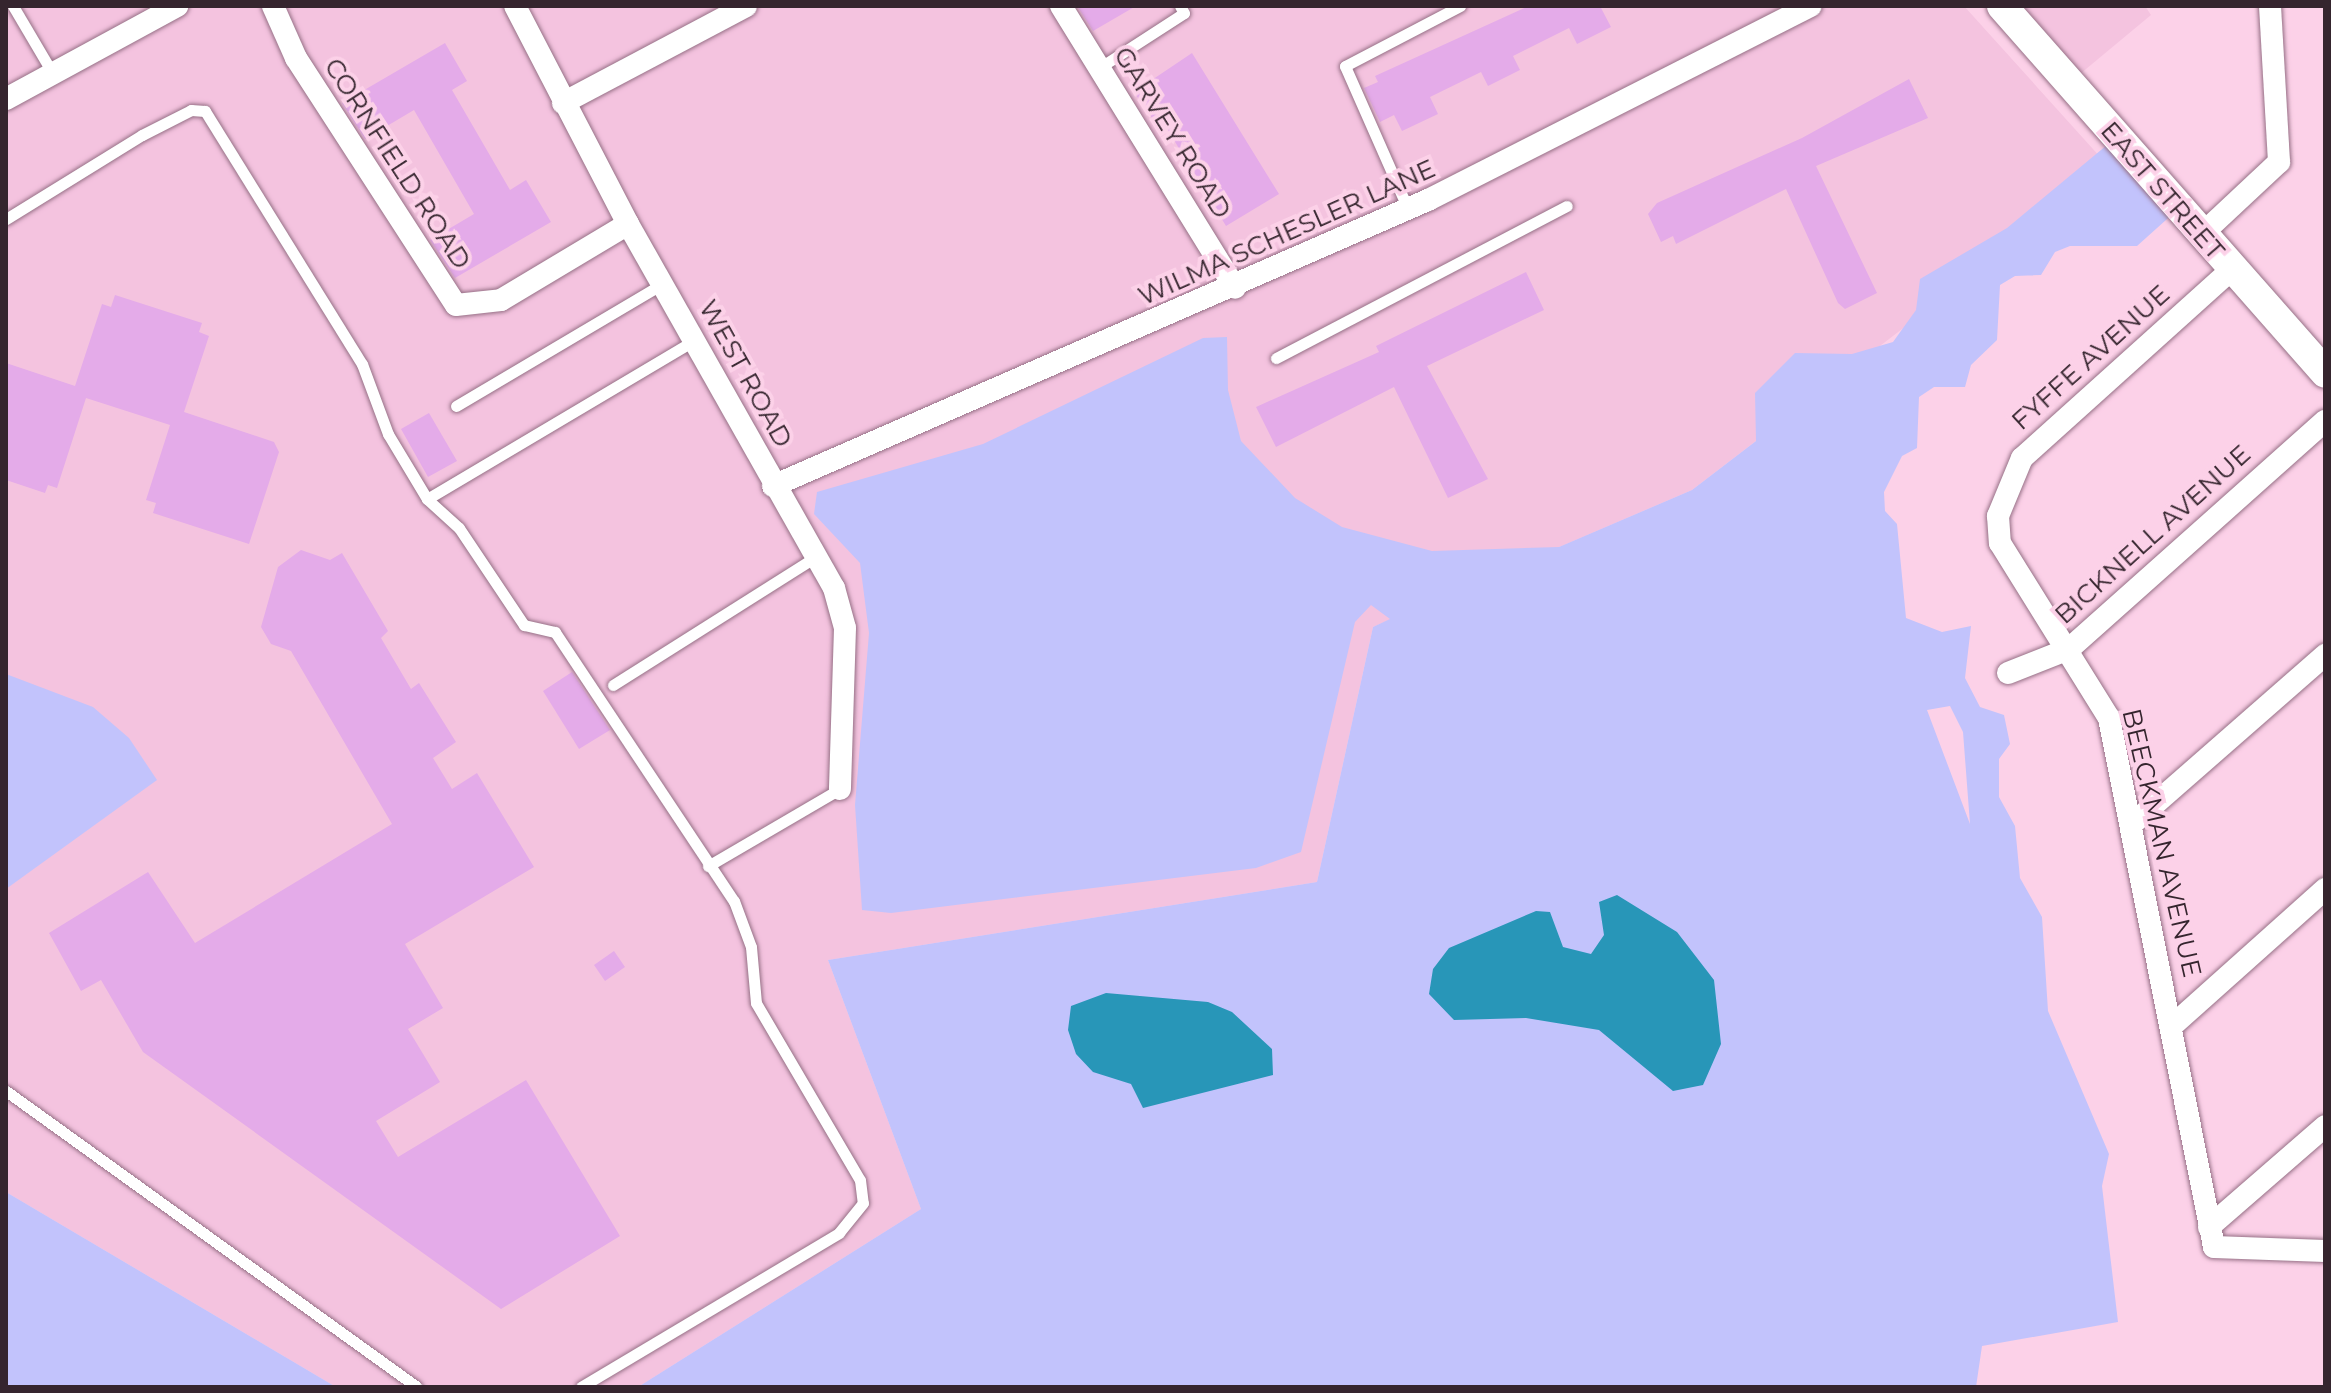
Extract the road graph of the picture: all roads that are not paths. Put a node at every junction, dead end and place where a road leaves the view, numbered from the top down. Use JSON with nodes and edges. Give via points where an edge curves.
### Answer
{"nodes":[{"id":1,"x":13,"y":6,"type":"edge"},
{"id":2,"x":177,"y":6,"type":"edge"},
{"id":3,"x":273,"y":6,"type":"edge"},
{"id":4,"x":515,"y":6,"type":"edge"},
{"id":5,"x":746,"y":6,"type":"edge"},
{"id":6,"x":1061,"y":6,"type":"edge"},
{"id":7,"x":1180,"y":6,"type":"edge"},
{"id":8,"x":1460,"y":6,"type":"edge"},
{"id":9,"x":1811,"y":6,"type":"edge"},
{"id":10,"x":2002,"y":6,"type":"edge"},
{"id":11,"x":2270,"y":6,"type":"edge"},
{"id":12,"x":1099,"y":68,"type":"junction"},
{"id":13,"x":53,"y":74,"type":"junction"},
{"id":14,"x":9,"y":95,"type":"edge"},
{"id":15,"x":563,"y":103,"type":"junction"},
{"id":16,"x":1567,"y":206,"type":"dead end"},
{"id":17,"x":1408,"y":209,"type":"junction"},
{"id":18,"x":6,"y":219,"type":"edge"},
{"id":19,"x":628,"y":224,"type":"junction"},
{"id":20,"x":2201,"y":235,"type":"junction"},
{"id":21,"x":2231,"y":270,"type":"junction"},
{"id":22,"x":662,"y":284,"type":"junction"},
{"id":23,"x":1235,"y":288,"type":"junction"},
{"id":24,"x":696,"y":339,"type":"junction"},
{"id":25,"x":1276,"y":358,"type":"dead end"},
{"id":26,"x":2325,"y":373,"type":"edge"},
{"id":27,"x":456,"y":406,"type":"dead end"},
{"id":28,"x":2325,"y":421,"type":"edge"},
{"id":29,"x":773,"y":486,"type":"junction"},
{"id":30,"x":427,"y":499,"type":"junction"},
{"id":31,"x":2005,"y":499,"type":"joint"},
{"id":32,"x":814,"y":558,"type":"junction"},
{"id":33,"x":2069,"y":649,"type":"junction"},
{"id":34,"x":2325,"y":655,"type":"edge"},
{"id":35,"x":2008,"y":673,"type":"dead end"},
{"id":36,"x":613,"y":685,"type":"dead end"},
{"id":37,"x":840,"y":789,"type":"joint"},
{"id":38,"x":2132,"y":824,"type":"junction"},
{"id":39,"x":708,"y":866,"type":"junction"},
{"id":40,"x":2325,"y":889,"type":"edge"},
{"id":41,"x":2173,"y":1025,"type":"junction"},
{"id":42,"x":6,"y":1091,"type":"edge"},
{"id":43,"x":2325,"y":1126,"type":"edge"},
{"id":44,"x":2209,"y":1227,"type":"junction"},
{"id":45,"x":2325,"y":1251,"type":"edge"},
{"id":46,"x":417,"y":1387,"type":"edge"},
{"id":47,"x":581,"y":1387,"type":"edge"}],
"edges":[{"from":1,"to":13,"type":"lane"},
{"from":2,"to":13,"type":"street"},
{"from":3,"to":19,"type":"street","name":"CORNFIELD ROAD","via":[[304,71],[456,305],[501,300]]},
{"from":4,"to":15,"type":"street","name":"WEST ROAD"},
{"from":5,"to":15,"type":"street"},
{"from":6,"to":12,"type":"street","name":"GARVEY ROAD"},
{"from":7,"to":12,"type":"lane","via":[[1184,13]]},
{"from":8,"to":17,"type":"lane","via":[[1345,66]]},
{"from":9,"to":17,"type":"street","name":"WILMA SCHESLER LANE"},
{"from":10,"to":20,"type":"main road","name":"EAST STREET"},
{"from":11,"to":20,"type":"street","via":[[2279,162]]},
{"from":12,"to":23,"type":"street","name":"GARVEY ROAD"},
{"from":13,"to":14,"type":"street"},
{"from":15,"to":19,"type":"street","name":"WEST ROAD"},
{"from":16,"to":25,"type":"lane"},
{"from":17,"to":23,"type":"street","name":"WILMA SCHESLER LANE"},
{"from":18,"to":30,"type":"lane","via":[[142,135],[191,110],[205,111],[362,364],[388,434]]},
{"from":19,"to":22,"type":"street","name":"WEST ROAD"},
{"from":20,"to":21,"type":"main road","name":"EAST STREET"},
{"from":21,"to":26,"type":"main road","name":"EAST STREET"},
{"from":21,"to":31,"type":"street","name":"FYFFE AVENUE","via":[[2022,458]]},
{"from":22,"to":24,"type":"street","name":"WEST ROAD"},
{"from":22,"to":27,"type":"lane"},
{"from":23,"to":29,"type":"street","name":"WILMA SCHESLER LANE"},
{"from":24,"to":29,"type":"street","name":"WEST ROAD"},
{"from":24,"to":30,"type":"lane"},
{"from":28,"to":33,"type":"street","name":"BICKNELL AVENUE"},
{"from":29,"to":32,"type":"street","name":"WEST ROAD"},
{"from":30,"to":39,"type":"lane","via":[[459,528],[524,625],[555,632]]},
{"from":31,"to":33,"type":"street","name":"BEECKMAN AVENUE","via":[[2000,543]]},
{"from":32,"to":36,"type":"lane"},
{"from":32,"to":37,"type":"street","name":"WEST ROAD","via":[[834,588],[845,628]]},
{"from":33,"to":35,"type":"street","name":"BICKNELL AVENUE"},
{"from":33,"to":38,"type":"street","name":"BEECKMAN AVENUE","via":[[2109,718]]},
{"from":34,"to":38,"type":"street"},
{"from":37,"to":39,"type":"lane"},
{"from":38,"to":41,"type":"street","name":"BEECKMAN AVENUE"},
{"from":39,"to":47,"type":"lane","via":[[746,925],[750,980],[766,1027],[860,1180],[863,1203],[839,1233]]},
{"from":40,"to":41,"type":"street"},
{"from":41,"to":44,"type":"street","name":"BEECKMAN AVENUE"},
{"from":42,"to":46,"type":"lane"},
{"from":43,"to":44,"type":"street"},
{"from":44,"to":45,"type":"street","via":[[2214,1247]]}]}
